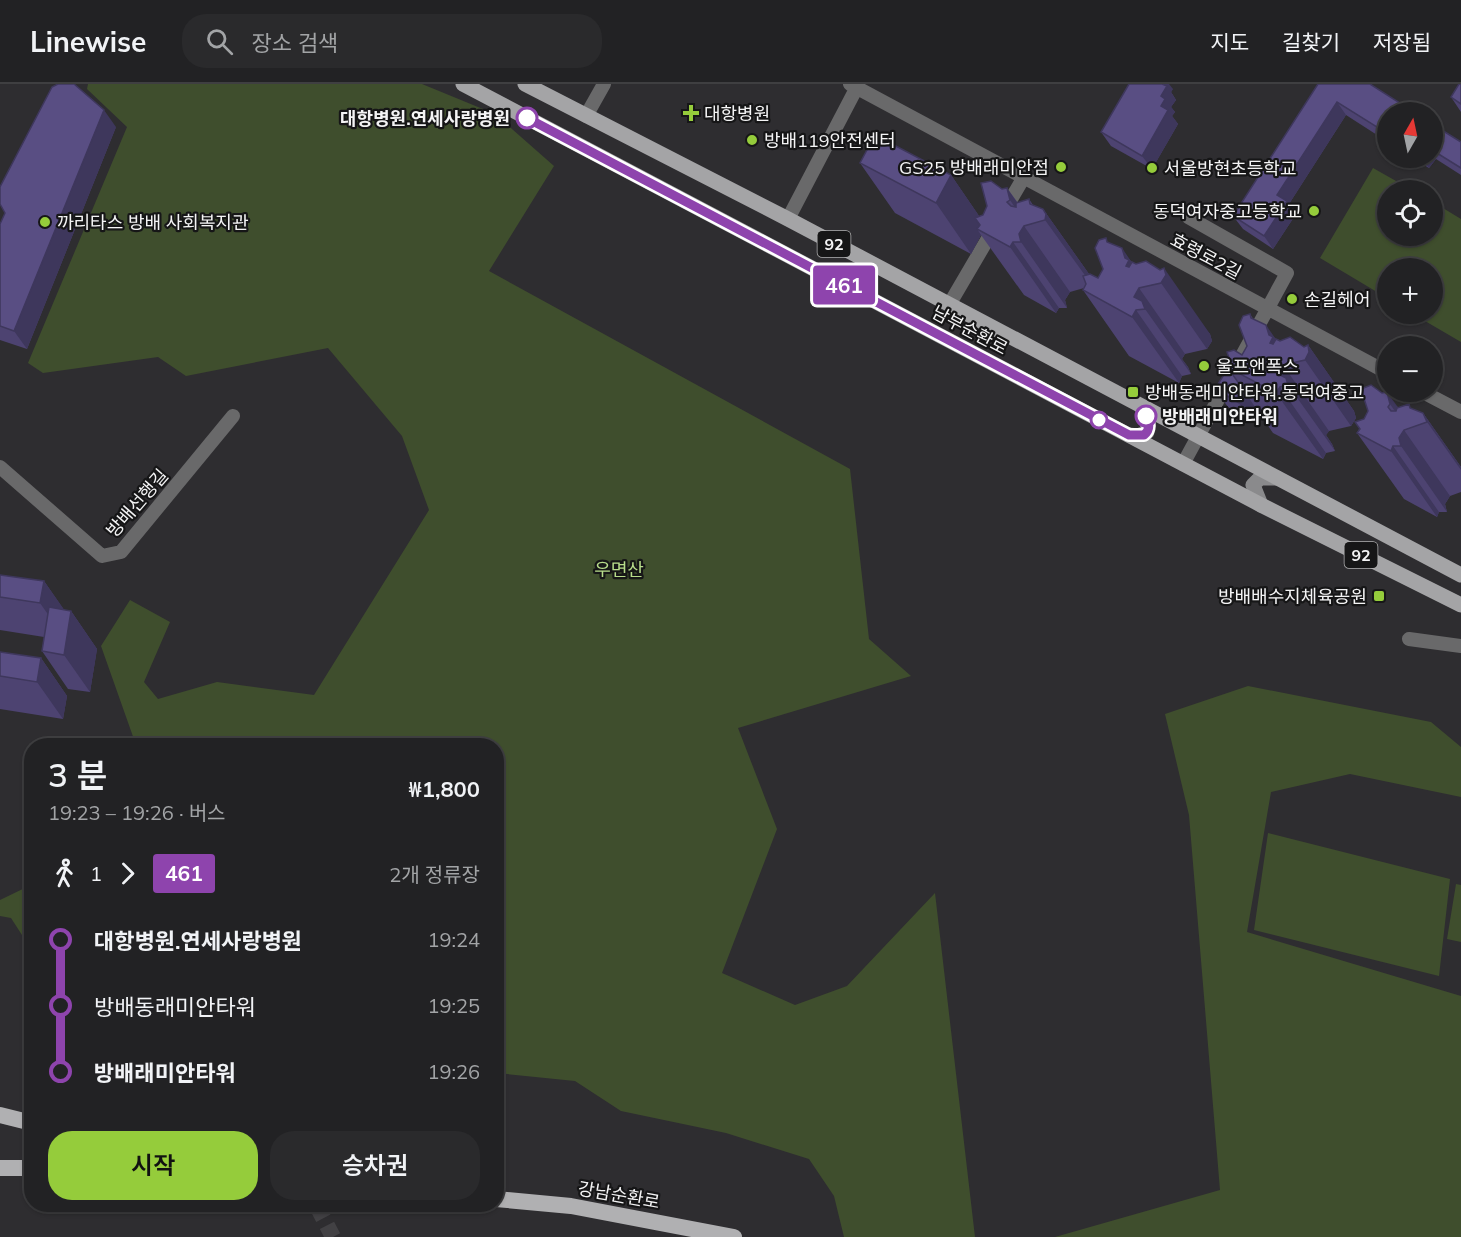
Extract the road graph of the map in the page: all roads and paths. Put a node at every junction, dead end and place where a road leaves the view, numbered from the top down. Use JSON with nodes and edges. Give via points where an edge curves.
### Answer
{"nodes":[{"id":1,"x":463,"y":84,"type":"edge"},
{"id":2,"x":525,"y":84,"type":"edge"},
{"id":3,"x":604,"y":84,"type":"edge"},
{"id":4,"x":853,"y":86,"type":"edge"},
{"id":5,"x":586,"y":116,"type":"junction"},
{"id":6,"x":1024,"y":177,"type":"junction"},
{"id":7,"x":1188,"y":217,"type":"dead end"},
{"id":8,"x":788,"y":219,"type":"junction"},
{"id":9,"x":950,"y":305,"type":"junction"},
{"id":10,"x":1266,"y":308,"type":"junction"},
{"id":11,"x":1377,"y":367,"type":"edge"},
{"id":12,"x":1442,"y":402,"type":"edge"},
{"id":13,"x":1142,"y":407,"type":"junction"},
{"id":14,"x":1461,"y":412,"type":"edge"},
{"id":15,"x":233,"y":416,"type":"dead end"},
{"id":16,"x":1129,"y":435,"type":"junction"},
{"id":17,"x":1198,"y":436,"type":"junction"},
{"id":18,"x":1183,"y":464,"type":"junction"},
{"id":19,"x":0,"y":467,"type":"edge"},
{"id":20,"x":1277,"y":478,"type":"junction"},
{"id":21,"x":1262,"y":506,"type":"junction"},
{"id":22,"x":1461,"y":575,"type":"edge"},
{"id":23,"x":1461,"y":605,"type":"edge"},
{"id":24,"x":1409,"y":639,"type":"dead end"},
{"id":25,"x":1461,"y":646,"type":"edge"},
{"id":26,"x":0,"y":1115,"type":"edge"},
{"id":27,"x":24,"y":1121,"type":"edge"},
{"id":28,"x":0,"y":1168,"type":"edge"},
{"id":29,"x":24,"y":1168,"type":"edge"},
{"id":30,"x":504,"y":1191,"type":"edge"},
{"id":31,"x":504,"y":1200,"type":"edge"},
{"id":32,"x":571,"y":1206,"type":"junction"},
{"id":33,"x":734,"y":1236,"type":"edge"}],
"edges":[{"from":1,"to":16,"type":"main road","name":"남부순환로","number":"92"},
{"from":2,"to":5,"type":"main road","name":"남부순환로","number":"92"},
{"from":3,"to":5,"type":"street"},
{"from":4,"to":6,"type":"street","name":"효령로2길"},
{"from":4,"to":8,"type":"street"},
{"from":5,"to":8,"type":"main road","name":"남부순환로","number":"92"},
{"from":6,"to":9,"type":"street"},
{"from":6,"to":10,"type":"street","name":"효령로2길"},
{"from":7,"to":10,"type":"street","via":[[1287,273]]},
{"from":8,"to":9,"type":"main road","name":"남부순환로","number":"92"},
{"from":9,"to":13,"type":"main road","name":"남부순환로","number":"92"},
{"from":10,"to":11,"type":"street","name":"효령로2길"},
{"from":10,"to":17,"type":"street"},
{"from":12,"to":14,"type":"street"},
{"from":13,"to":16,"type":"main road","via":[[1149,423],[1147,432]]},
{"from":13,"to":17,"type":"main road","name":"남부순환로","number":"92"},
{"from":15,"to":19,"type":"street","name":"방배선행길","via":[[121,552],[102,556]]},
{"from":16,"to":18,"type":"main road","name":"남부순환로","number":"92"},
{"from":17,"to":18,"type":"street"},
{"from":17,"to":20,"type":"main road","name":"남부순환로","number":"92"},
{"from":18,"to":21,"type":"main road","name":"남부순환로","number":"92"},
{"from":20,"to":21,"type":"main road","via":[[1260,478],[1253,485]]},
{"from":20,"to":22,"type":"main road","name":"남부순환로","number":"92"},
{"from":21,"to":23,"type":"main road","name":"남부순환로","number":"92"},
{"from":24,"to":25,"type":"street"},
{"from":26,"to":27,"type":"highway"},
{"from":28,"to":29,"type":"highway"},
{"from":30,"to":32,"type":"highway"},
{"from":31,"to":32,"type":"highway","name":"강남순환로"},
{"from":32,"to":33,"type":"highway","name":"강남순환로"}]}
